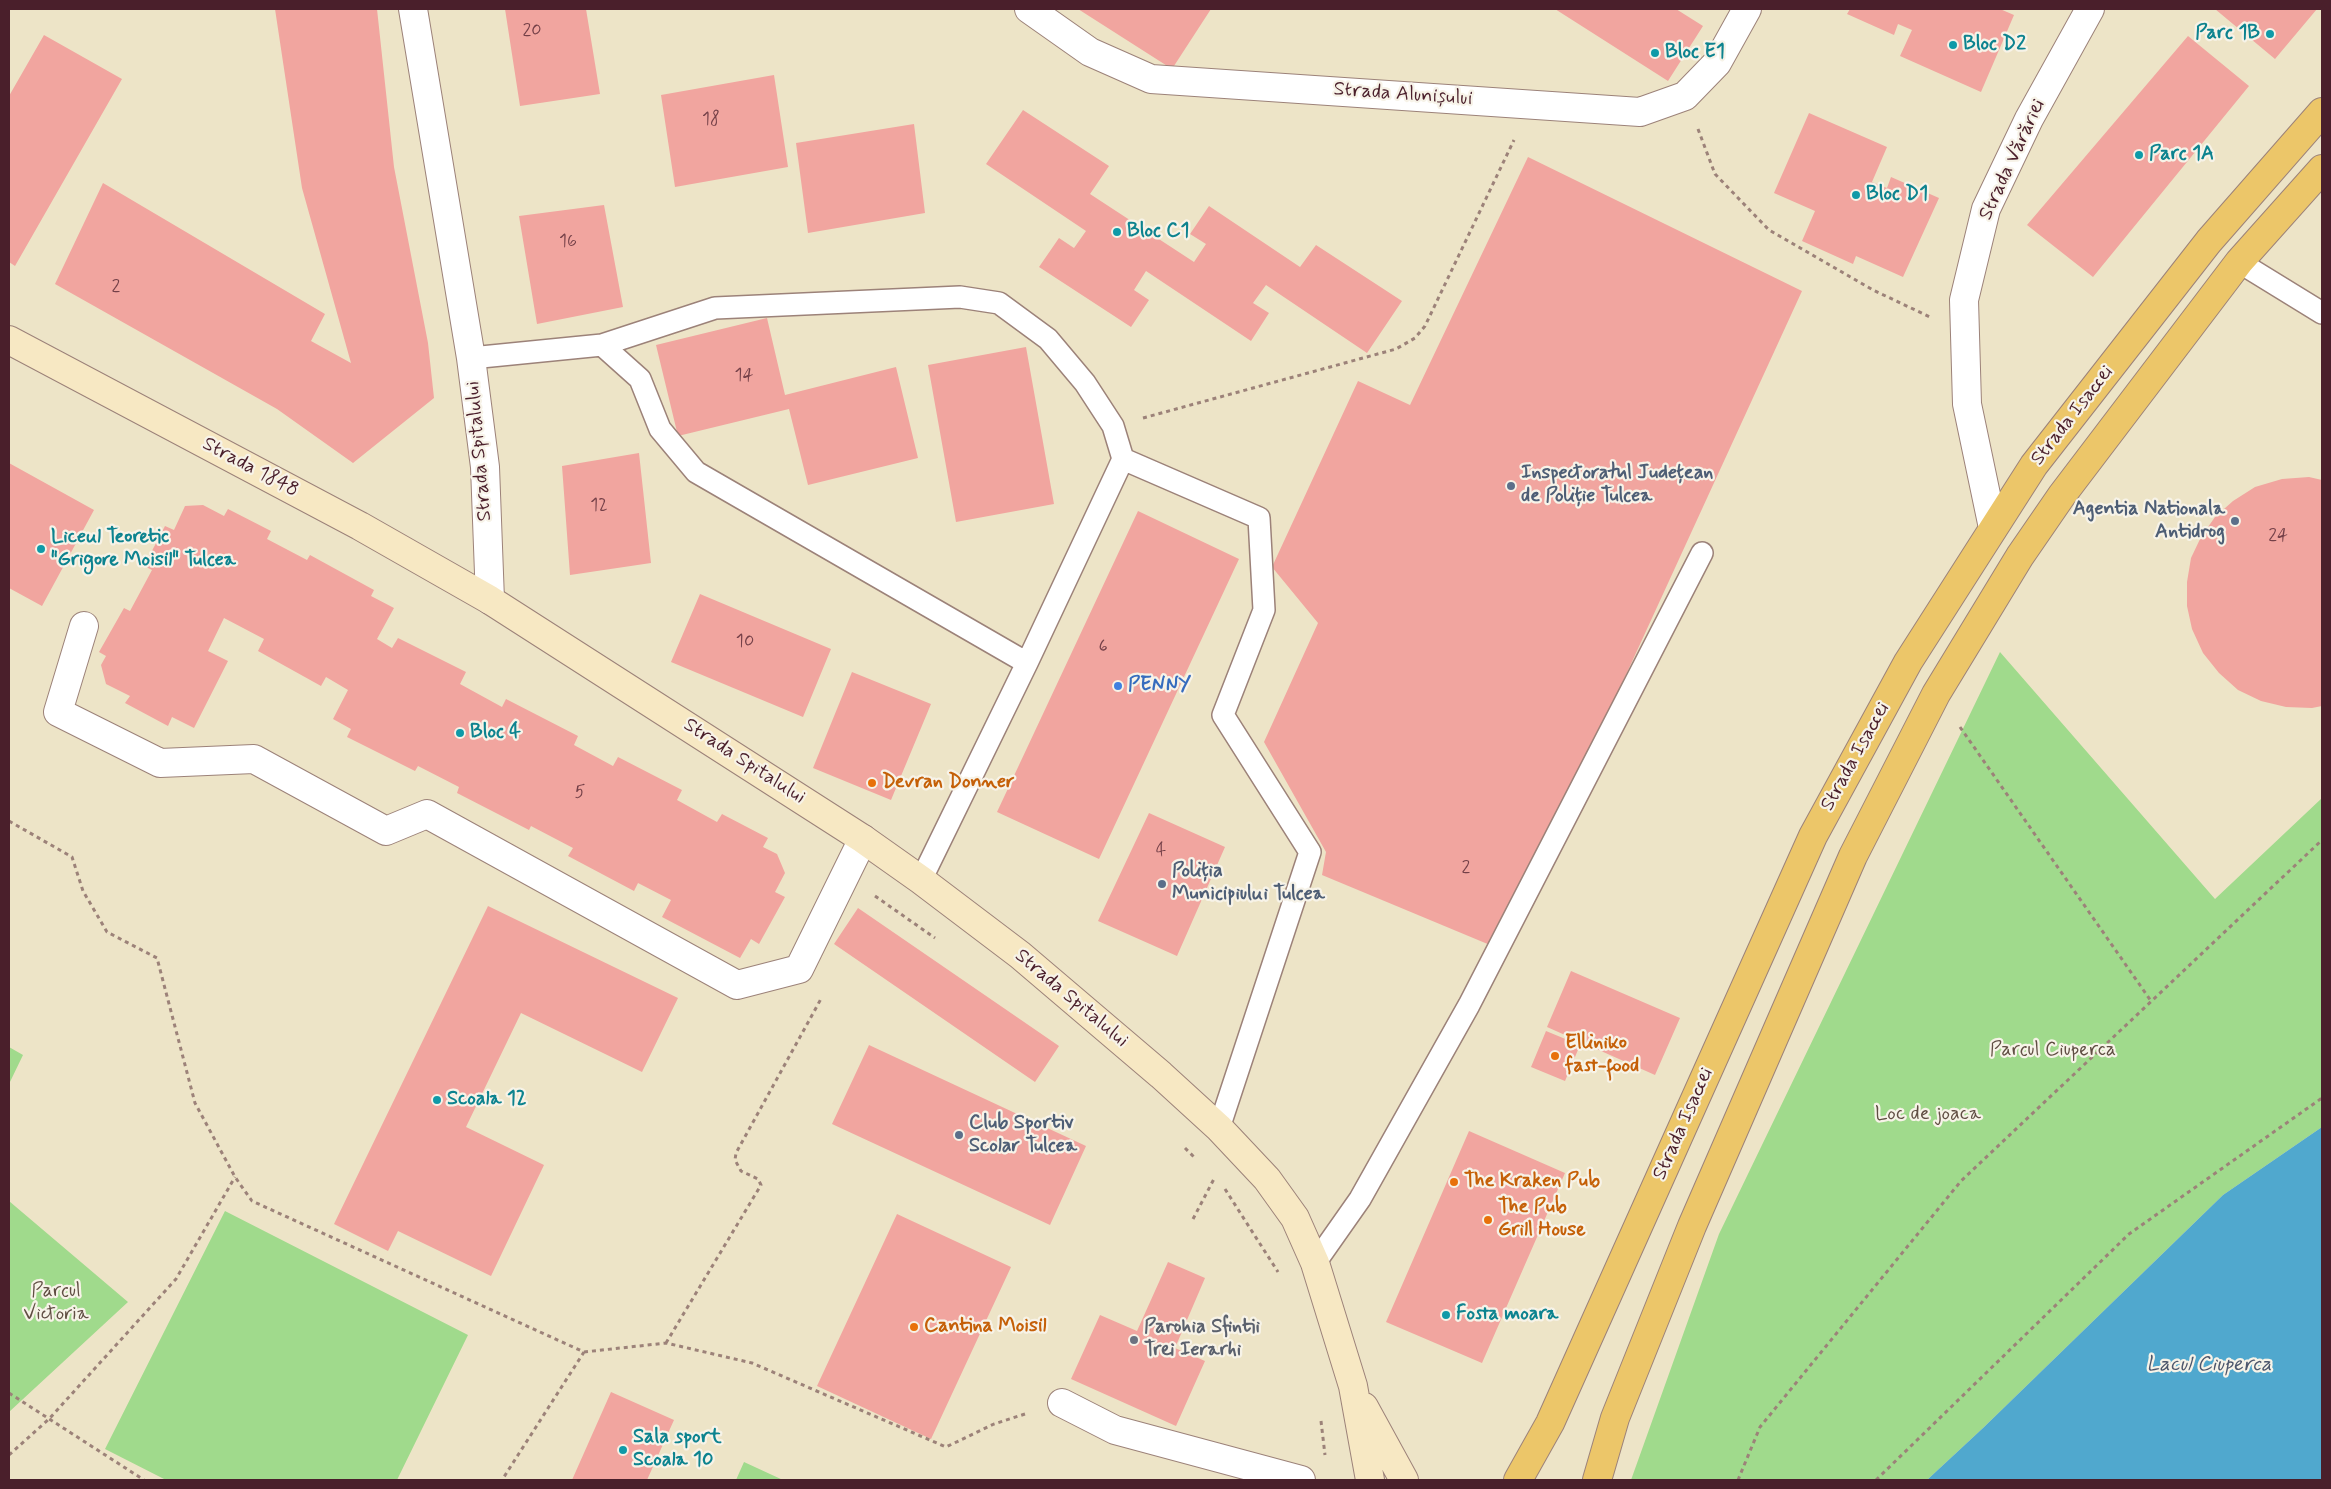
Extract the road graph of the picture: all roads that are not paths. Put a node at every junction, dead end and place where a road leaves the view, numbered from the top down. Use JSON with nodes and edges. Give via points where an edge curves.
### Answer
{"nodes":[{"id":1,"x":413,"y":9,"type":"edge"},
{"id":2,"x":1029,"y":9,"type":"edge"},
{"id":3,"x":1747,"y":9,"type":"edge"},
{"id":4,"x":2090,"y":9,"type":"edge"},
{"id":5,"x":2322,"y":112,"type":"edge"},
{"id":6,"x":2322,"y":169,"type":"edge"},
{"id":7,"x":2239,"y":262,"type":"junction"},
{"id":8,"x":2322,"y":313,"type":"edge"},
{"id":9,"x":9,"y":340,"type":"edge"},
{"id":10,"x":602,"y":345,"type":"junction"},
{"id":11,"x":470,"y":358,"type":"junction"},
{"id":12,"x":1123,"y":459,"type":"junction"},
{"id":13,"x":1993,"y":528,"type":"junction"},
{"id":14,"x":1702,"y":553,"type":"dead end"},
{"id":15,"x":490,"y":600,"type":"junction"},
{"id":16,"x":84,"y":626,"type":"dead end"},
{"id":17,"x":1028,"y":663,"type":"junction"},
{"id":18,"x":863,"y":839,"type":"junction"},
{"id":19,"x":921,"y":880,"type":"junction"},
{"id":20,"x":1219,"y":1128,"type":"junction"},
{"id":21,"x":1315,"y":1263,"type":"junction"},
{"id":22,"x":1353,"y":1386,"type":"junction"},
{"id":23,"x":1062,"y":1403,"type":"road end"},
{"id":24,"x":1301,"y":1480,"type":"edge"},
{"id":25,"x":1370,"y":1480,"type":"edge"},
{"id":26,"x":1404,"y":1480,"type":"edge"},
{"id":27,"x":1518,"y":1480,"type":"edge"},
{"id":28,"x":1597,"y":1480,"type":"edge"}],
"edges":[{"from":1,"to":11,"type":"street","name":"Strada Spitalului"},
{"from":2,"to":3,"type":"street","name":"Strada Alunișului","via":[[1090,52],[1151,79],[1640,112],[1685,96],[1718,63]]},
{"from":4,"to":13,"type":"street","name":"Strada Vărăriei","via":[[2029,118],[1986,209],[1964,300],[1967,404]]},
{"from":5,"to":13,"type":"main road","name":"Strada Isaccei","via":[[2209,240],[2034,465]]},
{"from":6,"to":7,"type":"main road","name":"Strada Isaccei"},
{"from":7,"to":8,"type":"lane"},
{"from":7,"to":28,"type":"main road","name":"Strada Isaccei","via":[[2062,495],[2020,556],[1936,694],[1853,856],[1692,1226],[1614,1418]]},
{"from":9,"to":15,"type":"main road","name":"Strada 1848","via":[[360,526]]},
{"from":10,"to":11,"type":"lane"},
{"from":10,"to":12,"type":"lane","via":[[715,308],[960,297],[999,304],[1048,338],[1085,382],[1112,426]]},
{"from":10,"to":17,"type":"lane","via":[[640,380],[660,429],[696,472]]},
{"from":11,"to":15,"type":"street","name":"Strada Spitalului","via":[[485,467]]},
{"from":12,"to":17,"type":"lane"},
{"from":12,"to":20,"type":"lane","via":[[1260,518],[1264,610],[1223,715],[1310,852]]},
{"from":13,"to":27,"type":"main road","name":"Strada Isaccei","via":[[1908,662],[1813,836],[1550,1423]]},
{"from":14,"to":21,"type":"lane","via":[[1468,1005],[1360,1199]]},
{"from":15,"to":18,"type":"main road","name":"Strada Spitalului"},
{"from":16,"to":18,"type":"street","via":[[58,712],[160,763],[254,759],[386,831],[427,814],[737,985],[799,969]]},
{"from":17,"to":19,"type":"lane"},
{"from":18,"to":19,"type":"main road","name":"Strada Spitalului"},
{"from":19,"to":20,"type":"main road","name":"Strada Spitalului","via":[[1020,955]]},
{"from":20,"to":21,"type":"main road","name":"Strada Spitalului","via":[[1267,1179],[1295,1218]]},
{"from":21,"to":22,"type":"main road","name":"Strada Spitalului"},
{"from":22,"to":25,"type":"main road","name":"Strada Spitalului"},
{"from":22,"to":26,"type":"main road","name":"Strada Spitalului"},
{"from":23,"to":24,"type":"street","via":[[1115,1430]]}]}
